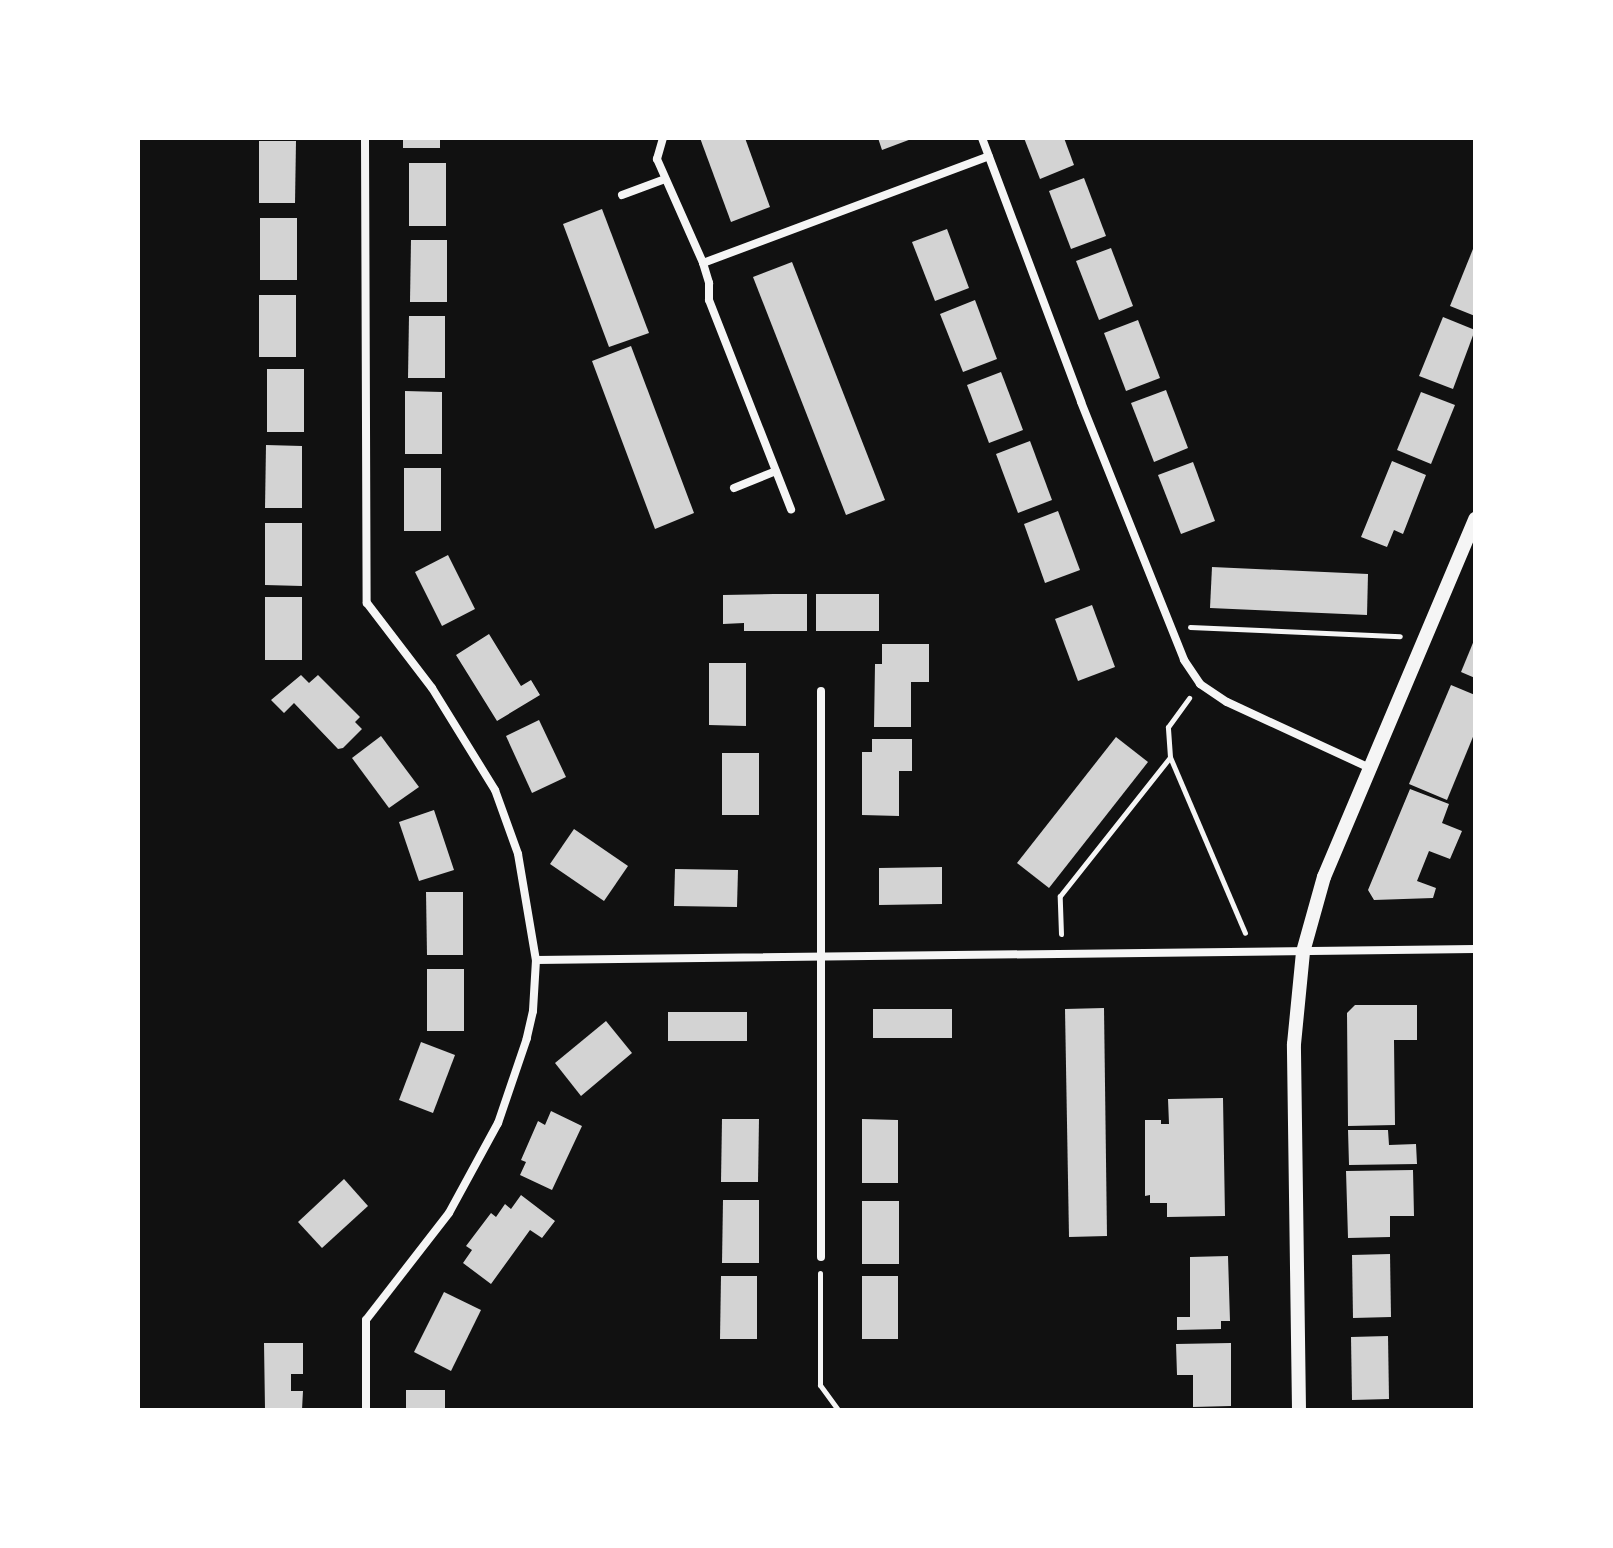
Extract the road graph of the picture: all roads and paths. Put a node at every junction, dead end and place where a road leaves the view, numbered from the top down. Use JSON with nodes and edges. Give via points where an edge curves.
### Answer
{"nodes":[{"id":1,"x":365,"y":138,"type":"edge"},
{"id":2,"x":663,"y":138,"type":"edge"},
{"id":3,"x":982,"y":138,"type":"edge"},
{"id":4,"x":989,"y":156,"type":"junction"},
{"id":5,"x":665,"y":179,"type":"junction"},
{"id":6,"x":622,"y":195,"type":"dead end"},
{"id":7,"x":703,"y":263,"type":"junction"},
{"id":8,"x":776,"y":471,"type":"junction"},
{"id":9,"x":734,"y":488,"type":"dead end"},
{"id":10,"x":791,"y":509,"type":"dead end"},
{"id":11,"x":1475,"y":519,"type":"edge"},
{"id":12,"x":1169,"y":626,"type":"junction"},
{"id":13,"x":1427,"y":638,"type":"junction"},
{"id":14,"x":1200,"y":684,"type":"junction"},
{"id":15,"x":821,"y":691,"type":"dead end"},
{"id":16,"x":1170,"y":757,"type":"junction"},
{"id":17,"x":1372,"y":769,"type":"junction"},
{"id":18,"x":1475,"y":949,"type":"edge"},
{"id":19,"x":1061,"y":951,"type":"junction"},
{"id":20,"x":1303,"y":952,"type":"junction"},
{"id":21,"x":1253,"y":953,"type":"junction"},
{"id":22,"x":821,"y":957,"type":"junction"},
{"id":23,"x":536,"y":960,"type":"junction"},
{"id":24,"x":821,"y":1257,"type":"joint"},
{"id":25,"x":366,"y":1410,"type":"edge"},
{"id":26,"x":838,"y":1410,"type":"edge"},
{"id":27,"x":1299,"y":1410,"type":"edge"}],
"edges":[{"from":1,"to":23,"type":"street","via":[[367,603],[432,688],[495,790],[518,854]]},
{"from":2,"to":5,"type":"street","via":[[657,159]]},
{"from":3,"to":4,"type":"street"},
{"from":4,"to":7,"type":"street"},
{"from":4,"to":12,"type":"street"},
{"from":5,"to":6,"type":"street"},
{"from":5,"to":7,"type":"street"},
{"from":7,"to":8,"type":"street","via":[[709,300]]},
{"from":8,"to":9,"type":"street"},
{"from":8,"to":10,"type":"street"},
{"from":11,"to":13,"type":"street"},
{"from":12,"to":13,"type":"path"},
{"from":12,"to":14,"type":"street"},
{"from":13,"to":17,"type":"street"},
{"from":14,"to":16,"type":"path","via":[[1168,727]]},
{"from":14,"to":17,"type":"street","via":[[1227,702]]},
{"from":15,"to":22,"type":"street"},
{"from":16,"to":19,"type":"path","via":[[1060,896]]},
{"from":16,"to":21,"type":"path"},
{"from":17,"to":20,"type":"street","via":[[1324,877]]},
{"from":18,"to":20,"type":"street"},
{"from":19,"to":21,"type":"street"},
{"from":19,"to":22,"type":"street"},
{"from":20,"to":21,"type":"street"},
{"from":20,"to":27,"type":"street","via":[[1294,1044]]},
{"from":22,"to":23,"type":"street"},
{"from":22,"to":24,"type":"street"},
{"from":23,"to":25,"type":"street","via":[[527,1038],[510,1096],[486,1149],[449,1213],[366,1320]]},
{"from":24,"to":26,"type":"path","via":[[820,1385]]}]}
